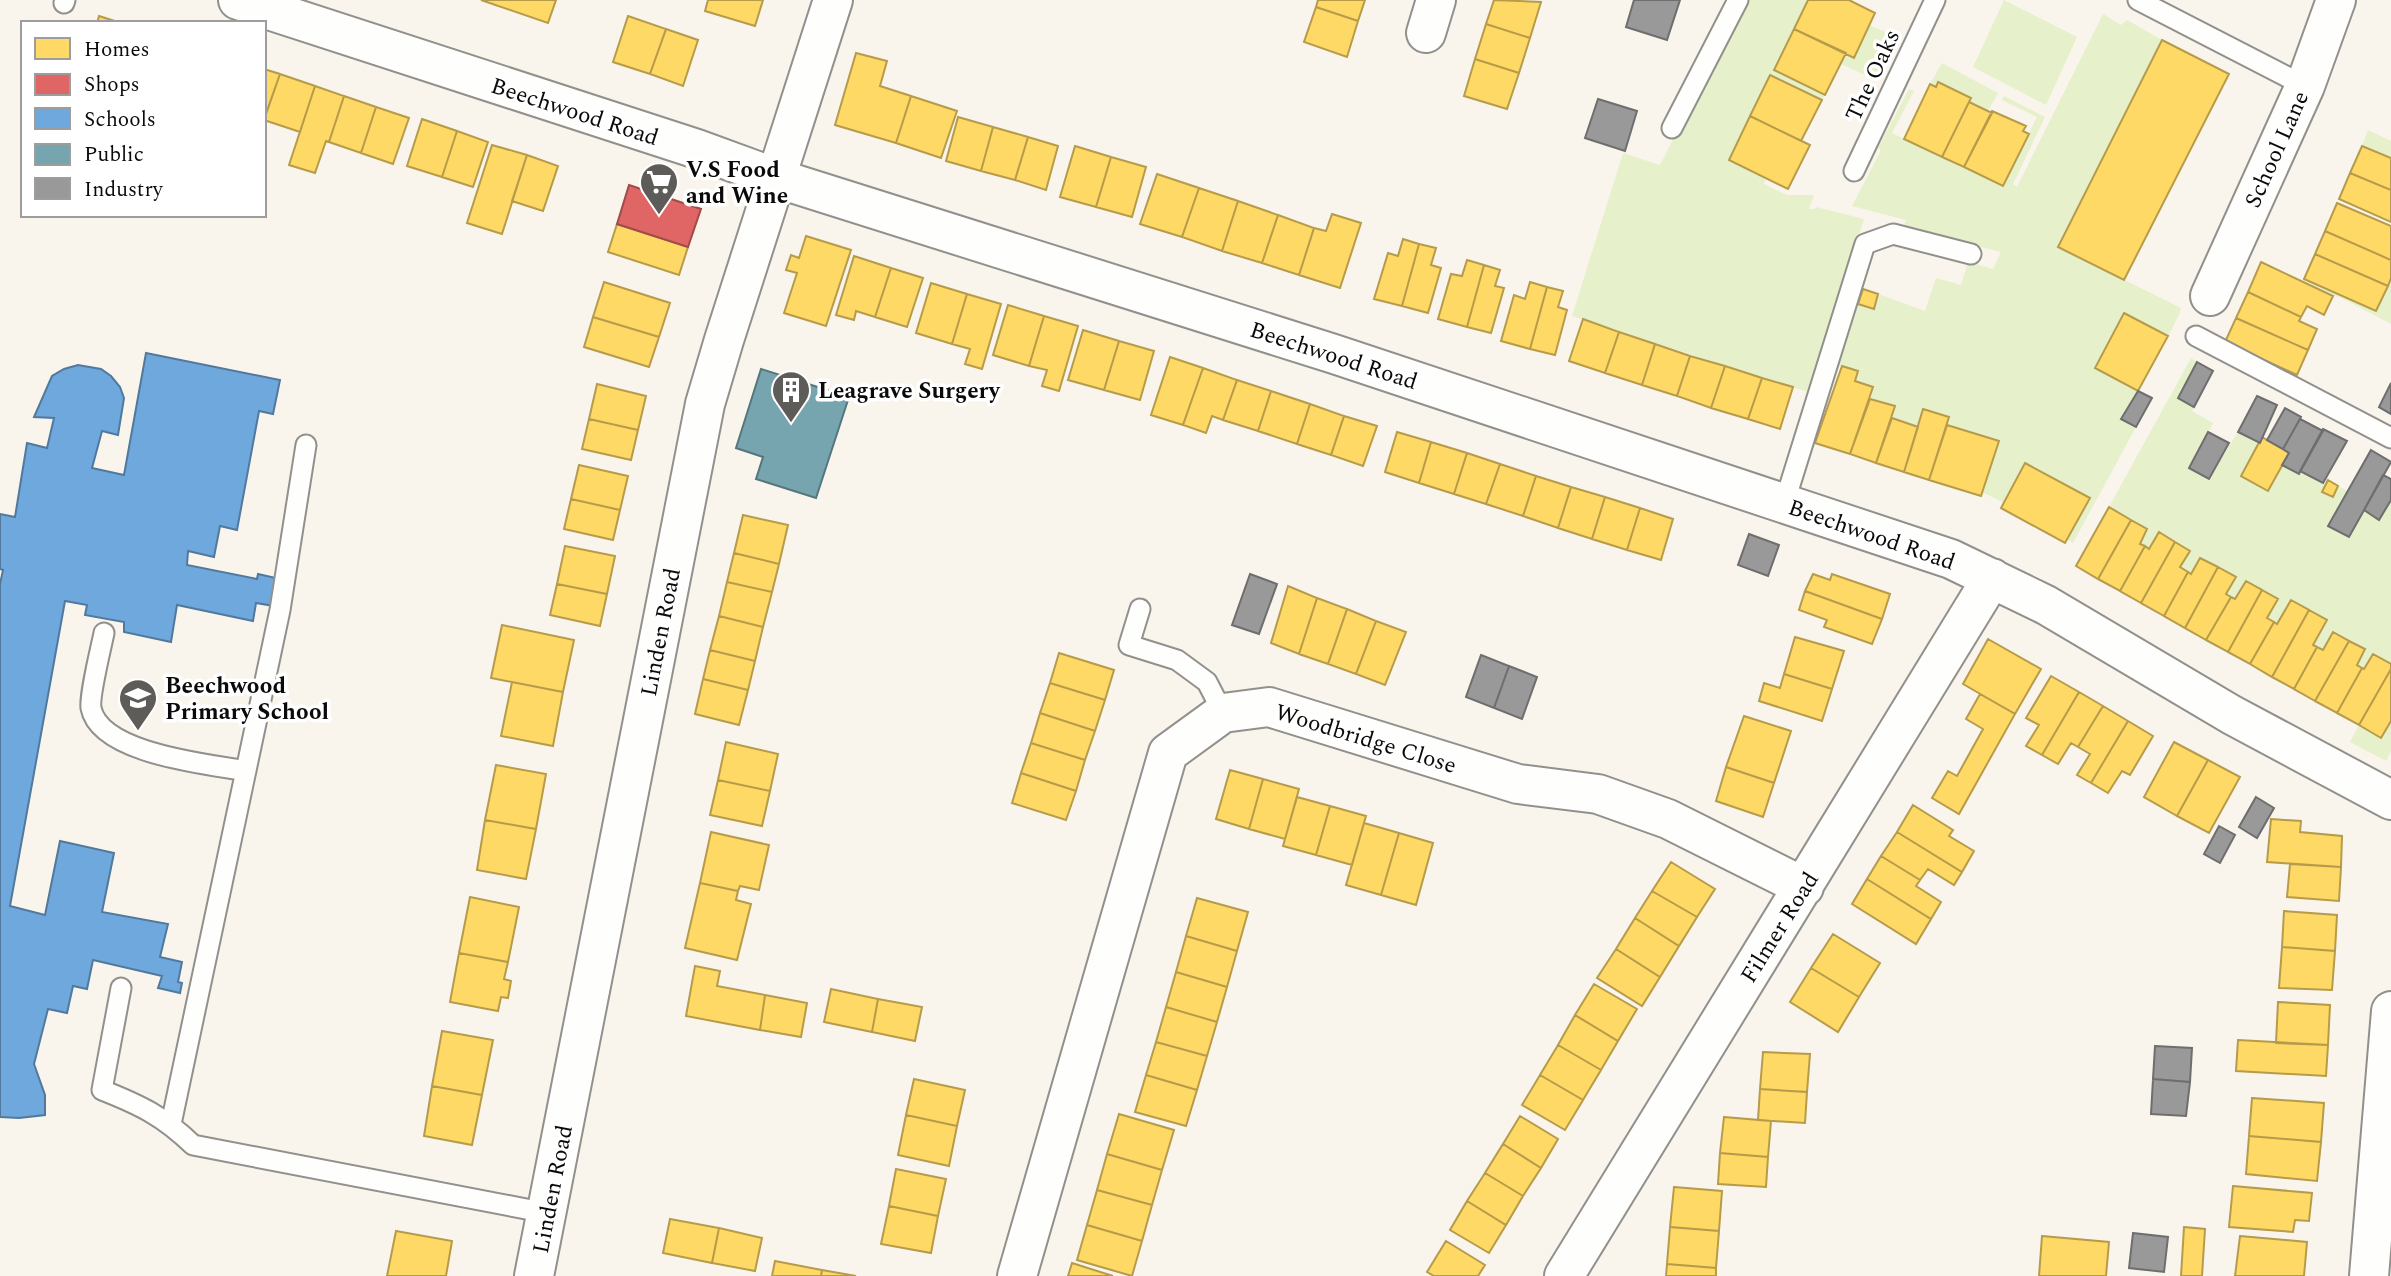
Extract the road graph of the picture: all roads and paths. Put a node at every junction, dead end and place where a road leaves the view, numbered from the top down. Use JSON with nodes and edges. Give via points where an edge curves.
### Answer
{"nodes":[{"id":1,"x":239,"y":0,"type":"edge"},
{"id":2,"x":833,"y":0,"type":"edge"},
{"id":3,"x":1738,"y":0,"type":"edge"},
{"id":4,"x":1935,"y":0,"type":"edge"},
{"id":5,"x":2138,"y":0,"type":"edge"},
{"id":6,"x":2336,"y":0,"type":"edge"},
{"id":7,"x":2305,"y":86,"type":"junction"},
{"id":8,"x":1672,"y":128,"type":"dead end"},
{"id":9,"x":1854,"y":171,"type":"dead end"},
{"id":10,"x":776,"y":178,"type":"junction"},
{"id":11,"x":1971,"y":254,"type":"dead end"},
{"id":12,"x":2210,"y":296,"type":"dead end"},
{"id":13,"x":2196,"y":336,"type":"dead end"},
{"id":14,"x":2391,"y":438,"type":"edge"},
{"id":15,"x":306,"y":445,"type":"dead end"},
{"id":16,"x":1784,"y":504,"type":"junction"},
{"id":17,"x":1992,"y":578,"type":"junction"},
{"id":18,"x":1140,"y":609,"type":"dead end"},
{"id":19,"x":104,"y":633,"type":"dead end"},
{"id":20,"x":1223,"y":713,"type":"junction"},
{"id":21,"x":246,"y":771,"type":"junction"},
{"id":22,"x":2391,"y":800,"type":"edge"},
{"id":23,"x":1804,"y":887,"type":"junction"},
{"id":24,"x":121,"y":988,"type":"dead end"},
{"id":25,"x":2391,"y":1011,"type":"edge"},
{"id":26,"x":171,"y":1124,"type":"junction"},
{"id":27,"x":547,"y":1213,"type":"junction"},
{"id":28,"x":534,"y":1276,"type":"edge"},
{"id":29,"x":1017,"y":1276,"type":"edge"},
{"id":30,"x":1564,"y":1276,"type":"edge"},
{"id":31,"x":2369,"y":1276,"type":"edge"}],
"edges":[{"from":1,"to":10,"type":"street","name":"Beechwood Road"},
{"from":2,"to":10,"type":"street","name":"Linden Road"},
{"from":3,"to":8,"type":"lane"},
{"from":4,"to":9,"type":"lane","name":"The Oaks"},
{"from":5,"to":7,"type":"lane"},
{"from":6,"to":7,"type":"street","name":"School Lane"},
{"from":7,"to":12,"type":"street","name":"School Lane"},
{"from":10,"to":16,"type":"street","name":"Beechwood Road","via":[[1334,354]]},
{"from":10,"to":27,"type":"street","name":"Linden Road","via":[[705,404]]},
{"from":11,"to":16,"type":"lane","via":[[1893,234],[1865,244]]},
{"from":13,"to":14,"type":"lane"},
{"from":15,"to":21,"type":"lane","via":[[280,610]]},
{"from":16,"to":17,"type":"street","name":"Beechwood Road","via":[[1951,559]]},
{"from":17,"to":22,"type":"street","name":"Beechwood Road"},
{"from":17,"to":23,"type":"street","name":"Filmer Road"},
{"from":18,"to":20,"type":"lane","via":[[1129,645],[1177,660],[1207,682]]},
{"from":19,"to":21,"type":"lane","via":[[91,706],[96,721],[114,737],[142,750]]},
{"from":20,"to":23,"type":"street","name":"Woodbridge Close","via":[[1269,707],[1518,784],[1598,794],[1668,819]]},
{"from":20,"to":29,"type":"street","name":"Woodbridge Close","via":[[1168,753]]},
{"from":21,"to":26,"type":"lane"},
{"from":23,"to":30,"type":"street","name":"Filmer Road"},
{"from":24,"to":26,"type":"lane","via":[[102,1090]]},
{"from":25,"to":31,"type":"street"},
{"from":26,"to":27,"type":"lane","via":[[192,1145]]},
{"from":27,"to":28,"type":"street","name":"Linden Road"}]}
